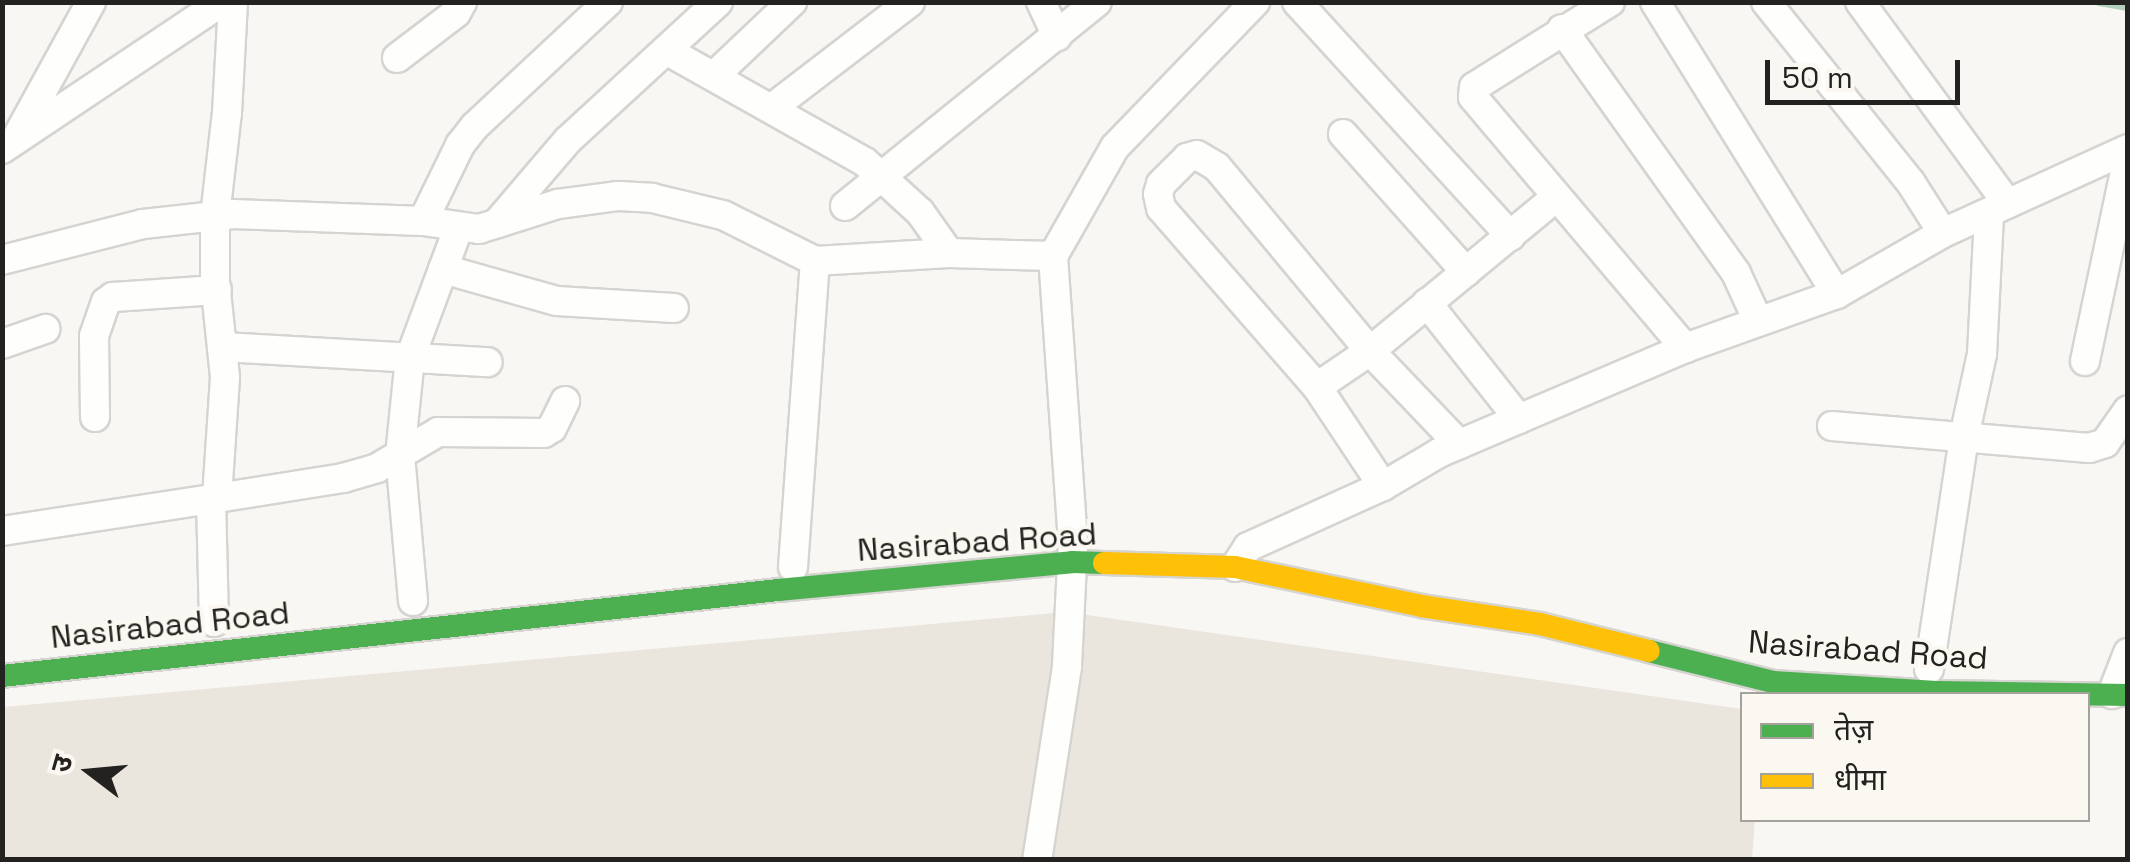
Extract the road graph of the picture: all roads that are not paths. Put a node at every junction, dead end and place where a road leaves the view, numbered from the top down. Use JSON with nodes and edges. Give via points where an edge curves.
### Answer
{"nodes":[{"id":1,"x":91,"y":2,"type":"edge"},
{"id":2,"x":222,"y":2,"type":"edge"},
{"id":3,"x":233,"y":2,"type":"edge"},
{"id":4,"x":462,"y":2,"type":"edge"},
{"id":5,"x":608,"y":2,"type":"edge"},
{"id":6,"x":718,"y":2,"type":"edge"},
{"id":7,"x":792,"y":2,"type":"edge"},
{"id":8,"x":910,"y":2,"type":"edge"},
{"id":9,"x":1040,"y":2,"type":"edge"},
{"id":10,"x":1096,"y":2,"type":"edge"},
{"id":11,"x":1255,"y":2,"type":"edge"},
{"id":12,"x":1298,"y":2,"type":"edge"},
{"id":13,"x":1610,"y":2,"type":"edge"},
{"id":14,"x":1656,"y":2,"type":"edge"},
{"id":15,"x":1766,"y":2,"type":"edge"},
{"id":16,"x":1860,"y":2,"type":"edge"},
{"id":17,"x":1562,"y":29,"type":"junction"},
{"id":18,"x":1057,"y":36,"type":"junction"},
{"id":19,"x":666,"y":50,"type":"junction"},
{"id":20,"x":397,"y":58,"type":"dead end"},
{"id":21,"x":714,"y":76,"type":"junction"},
{"id":22,"x":772,"y":108,"type":"junction"},
{"id":23,"x":1342,"y":134,"type":"dead end"},
{"id":24,"x":9,"y":145,"type":"edge"},
{"id":25,"x":2128,"y":153,"type":"edge"},
{"id":26,"x":884,"y":178,"type":"junction"},
{"id":27,"x":1556,"y":197,"type":"junction"},
{"id":28,"x":845,"y":206,"type":"dead end"},
{"id":29,"x":1998,"y":210,"type":"junction"},
{"id":30,"x":215,"y":216,"type":"junction"},
{"id":31,"x":423,"y":221,"type":"junction"},
{"id":32,"x":496,"y":224,"type":"junction"},
{"id":33,"x":458,"y":229,"type":"junction"},
{"id":34,"x":1943,"y":233,"type":"junction"},
{"id":35,"x":1511,"y":236,"type":"junction"},
{"id":36,"x":948,"y":252,"type":"junction"},
{"id":37,"x":1053,"y":256,"type":"junction"},
{"id":38,"x":2,"y":260,"type":"edge"},
{"id":39,"x":815,"y":261,"type":"junction"},
{"id":40,"x":444,"y":269,"type":"junction"},
{"id":41,"x":1466,"y":272,"type":"junction"},
{"id":42,"x":217,"y":290,"type":"junction"},
{"id":43,"x":1837,"y":294,"type":"junction"},
{"id":44,"x":1426,"y":303,"type":"junction"},
{"id":45,"x":674,"y":308,"type":"dead end"},
{"id":46,"x":1758,"y":322,"type":"junction"},
{"id":47,"x":45,"y":330,"type":"dead end"},
{"id":48,"x":2,"y":344,"type":"edge"},
{"id":49,"x":224,"y":347,"type":"junction"},
{"id":50,"x":1685,"y":348,"type":"junction"},
{"id":51,"x":1370,"y":351,"type":"junction"},
{"id":52,"x":410,"y":358,"type":"junction"},
{"id":53,"x":488,"y":362,"type":"dead end"},
{"id":54,"x":2085,"y":362,"type":"dead end"},
{"id":55,"x":1318,"y":386,"type":"junction"},
{"id":56,"x":565,"y":401,"type":"dead end"},
{"id":57,"x":2128,"y":410,"type":"edge"},
{"id":58,"x":95,"y":417,"type":"dead end"},
{"id":59,"x":1519,"y":418,"type":"junction"},
{"id":60,"x":1832,"y":426,"type":"dead end"},
{"id":61,"x":1964,"y":437,"type":"junction"},
{"id":62,"x":1459,"y":444,"type":"junction"},
{"id":63,"x":400,"y":456,"type":"junction"},
{"id":64,"x":1383,"y":486,"type":"junction"},
{"id":65,"x":214,"y":498,"type":"junction"},
{"id":66,"x":2,"y":531,"type":"edge"},
{"id":67,"x":1072,"y":552,"type":"junction"},
{"id":68,"x":1242,"y":557,"type":"junction"},
{"id":69,"x":792,"y":567,"type":"junction"},
{"id":70,"x":660,"y":579,"type":"dead end"},
{"id":71,"x":412,"y":601,"type":"dead end"},
{"id":72,"x":214,"y":622,"type":"dead end"},
{"id":73,"x":1968,"y":668,"type":"dead end"},
{"id":74,"x":1929,"y":669,"type":"junction"},
{"id":75,"x":1774,"y":671,"type":"junction"},
{"id":76,"x":2120,"y":674,"type":"edge"},
{"id":77,"x":2,"y":676,"type":"edge"},
{"id":78,"x":1036,"y":860,"type":"edge"}],
"edges":[{"from":1,"to":24,"type":"street"},
{"from":2,"to":24,"type":"street"},
{"from":3,"to":30,"type":"street"},
{"from":4,"to":20,"type":"street"},
{"from":5,"to":31,"type":"street","via":[[474,126]]},
{"from":6,"to":19,"type":"street"},
{"from":7,"to":21,"type":"street"},
{"from":8,"to":22,"type":"street"},
{"from":9,"to":18,"type":"street"},
{"from":10,"to":18,"type":"street"},
{"from":11,"to":37,"type":"street","via":[[1115,147]]},
{"from":12,"to":35,"type":"street"},
{"from":13,"to":17,"type":"street"},
{"from":14,"to":43,"type":"street"},
{"from":15,"to":34,"type":"street"},
{"from":16,"to":29,"type":"street"},
{"from":17,"to":27,"type":"street","via":[[1472,92]]},
{"from":17,"to":46,"type":"street","via":[[1736,273]]},
{"from":18,"to":26,"type":"street"},
{"from":19,"to":21,"type":"street"},
{"from":19,"to":32,"type":"street","via":[[568,140]]},
{"from":21,"to":22,"type":"street"},
{"from":22,"to":26,"type":"street"},
{"from":23,"to":41,"type":"street"},
{"from":25,"to":29,"type":"street"},
{"from":25,"to":54,"type":"street"},
{"from":26,"to":28,"type":"street"},
{"from":26,"to":36,"type":"street"},
{"from":27,"to":35,"type":"street"},
{"from":27,"to":50,"type":"street"},
{"from":29,"to":34,"type":"street"},
{"from":29,"to":61,"type":"street","via":[[1982,354]]},
{"from":30,"to":31,"type":"street"},
{"from":30,"to":38,"type":"street","via":[[143,224]]},
{"from":30,"to":42,"type":"street"},
{"from":31,"to":33,"type":"street"},
{"from":32,"to":33,"type":"street"},
{"from":32,"to":39,"type":"street","via":[[590,198],[652,198],[723,215]]},
{"from":33,"to":40,"type":"street"},
{"from":34,"to":43,"type":"street"},
{"from":35,"to":41,"type":"street"},
{"from":36,"to":37,"type":"street"},
{"from":36,"to":39,"type":"street"},
{"from":37,"to":67,"type":"street"},
{"from":39,"to":69,"type":"street"},
{"from":40,"to":45,"type":"street","via":[[556,301]]},
{"from":40,"to":52,"type":"street"},
{"from":41,"to":44,"type":"street"},
{"from":42,"to":49,"type":"street"},
{"from":42,"to":58,"type":"street","via":[[106,302],[94,336]]},
{"from":43,"to":46,"type":"street"},
{"from":44,"to":51,"type":"street"},
{"from":44,"to":59,"type":"street"},
{"from":46,"to":50,"type":"street"},
{"from":47,"to":48,"type":"street"},
{"from":49,"to":52,"type":"street"},
{"from":49,"to":65,"type":"street"},
{"from":50,"to":59,"type":"street"},
{"from":51,"to":55,"type":"street"},
{"from":51,"to":55,"type":"street","via":[[1217,166],[1197,155],[1187,158],[1162,184],[1161,208]]},
{"from":51,"to":62,"type":"street"},
{"from":52,"to":53,"type":"street"},
{"from":52,"to":63,"type":"street"},
{"from":55,"to":64,"type":"street"},
{"from":56,"to":63,"type":"street","via":[[544,433],[438,432]]},
{"from":57,"to":61,"type":"street","via":[[2105,443],[2090,448]]},
{"from":59,"to":62,"type":"street"},
{"from":60,"to":61,"type":"street"},
{"from":61,"to":74,"type":"street"},
{"from":62,"to":64,"type":"street"},
{"from":63,"to":65,"type":"street","via":[[342,478]]},
{"from":63,"to":71,"type":"street"},
{"from":64,"to":68,"type":"street"},
{"from":65,"to":66,"type":"street"},
{"from":65,"to":72,"type":"street"},
{"from":67,"to":68,"type":"highway","name":"Nasirabad Road"},
{"from":67,"to":69,"type":"highway","name":"Nasirabad Road"},
{"from":67,"to":77,"type":"highway","name":"Nasirabad Road"},
{"from":67,"to":78,"type":"street","via":[[1067,667]]},
{"from":68,"to":75,"type":"highway","name":"Nasirabad Road"},
{"from":69,"to":70,"type":"highway","name":"Nasirabad Road"},
{"from":73,"to":74,"type":"highway","name":"Nasirabad Road"},
{"from":74,"to":75,"type":"highway","name":"Nasirabad Road"},
{"from":75,"to":76,"type":"highway","name":"Nasirabad Road","via":[[1937,692]]}]}
